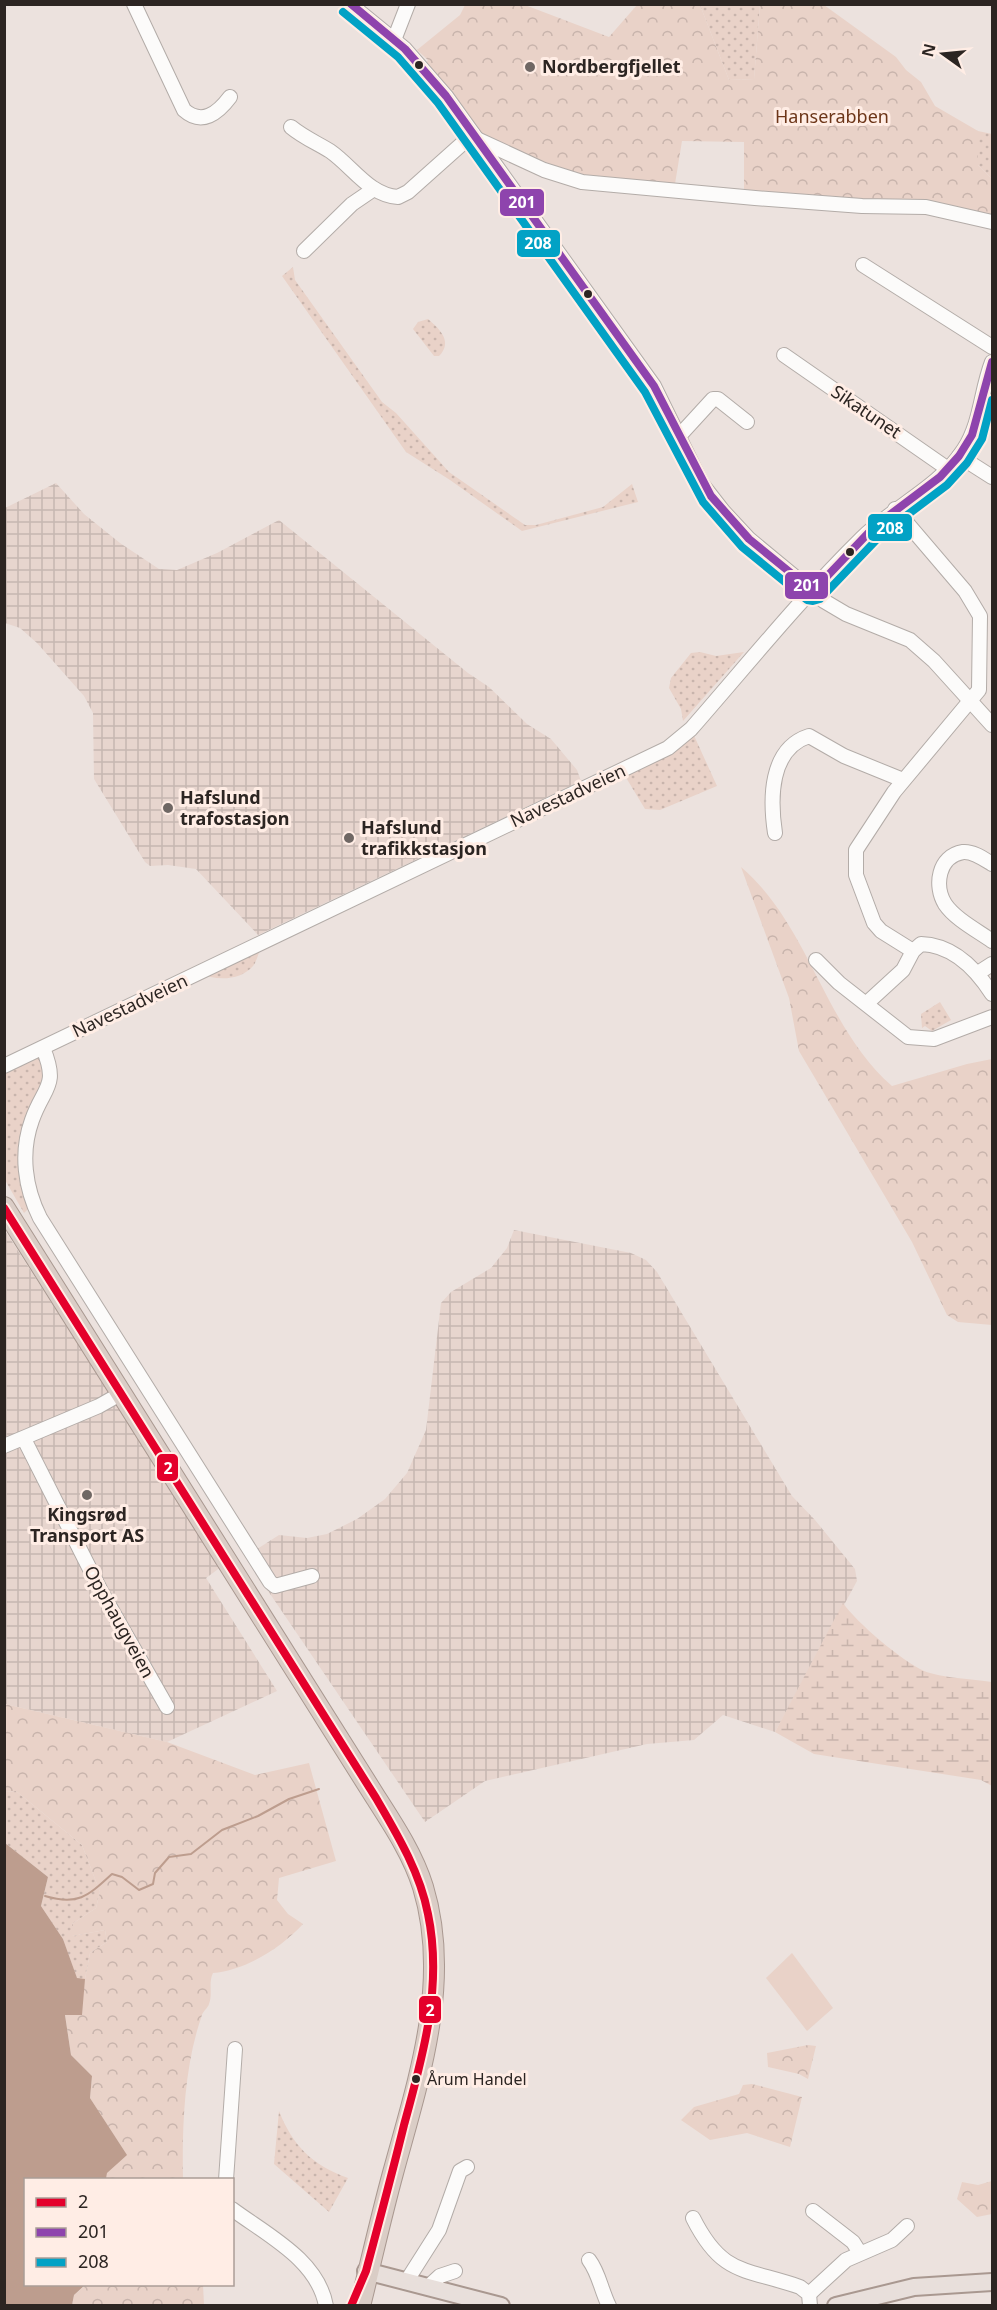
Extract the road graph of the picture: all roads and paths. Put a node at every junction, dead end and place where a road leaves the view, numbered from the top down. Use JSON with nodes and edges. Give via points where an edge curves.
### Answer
{"nodes":[{"id":1,"x":134,"y":4,"type":"edge"},
{"id":2,"x":350,"y":4,"type":"edge"},
{"id":3,"x":408,"y":4,"type":"edge"},
{"id":4,"x":394,"y":40,"type":"junction"},
{"id":5,"x":230,"y":97,"type":"dead end"},
{"id":6,"x":291,"y":127,"type":"dead end"},
{"id":7,"x":475,"y":137,"type":"junction"},
{"id":8,"x":374,"y":189,"type":"junction"},
{"id":9,"x":993,"y":222,"type":"edge"},
{"id":10,"x":304,"y":251,"type":"dead end"},
{"id":11,"x":863,"y":265,"type":"dead end"},
{"id":12,"x":993,"y":347,"type":"edge"},
{"id":13,"x":784,"y":355,"type":"dead end"},
{"id":14,"x":993,"y":362,"type":"edge"},
{"id":15,"x":747,"y":422,"type":"dead end"},
{"id":16,"x":680,"y":435,"type":"junction"},
{"id":17,"x":959,"y":456,"type":"junction"},
{"id":18,"x":948,"y":469,"type":"junction"},
{"id":19,"x":993,"y":477,"type":"edge"},
{"id":20,"x":895,"y":509,"type":"junction"},
{"id":21,"x":813,"y":591,"type":"junction"},
{"id":22,"x":986,"y":618,"type":"edge"},
{"id":23,"x":972,"y":701,"type":"junction"},
{"id":24,"x":993,"y":725,"type":"edge"},
{"id":25,"x":903,"y":780,"type":"junction"},
{"id":26,"x":775,"y":833,"type":"dead end"},
{"id":27,"x":993,"y":864,"type":"edge"},
{"id":28,"x":993,"y":941,"type":"edge"},
{"id":29,"x":913,"y":951,"type":"junction"},
{"id":30,"x":816,"y":960,"type":"dead end"},
{"id":31,"x":993,"y":964,"type":"edge"},
{"id":32,"x":978,"y":973,"type":"junction"},
{"id":33,"x":993,"y":994,"type":"edge"},
{"id":34,"x":867,"y":1003,"type":"junction"},
{"id":35,"x":993,"y":1017,"type":"edge"},
{"id":36,"x":43,"y":1048,"type":"junction"},
{"id":37,"x":4,"y":1066,"type":"edge"},
{"id":38,"x":4,"y":1207,"type":"edge"},
{"id":39,"x":122,"y":1393,"type":"junction"},
{"id":40,"x":24,"y":1439,"type":"junction"},
{"id":41,"x":4,"y":1446,"type":"edge"},
{"id":42,"x":312,"y":1576,"type":"dead end"},
{"id":43,"x":167,"y":1707,"type":"dead end"},
{"id":44,"x":235,"y":2049,"type":"dead end"},
{"id":45,"x":467,"y":2167,"type":"dead end"},
{"id":46,"x":226,"y":2178,"type":"edge"},
{"id":47,"x":234,"y":2211,"type":"edge"},
{"id":48,"x":813,"y":2211,"type":"dead end"},
{"id":49,"x":693,"y":2218,"type":"dead end"},
{"id":50,"x":907,"y":2226,"type":"dead end"},
{"id":51,"x":860,"y":2253,"type":"junction"},
{"id":52,"x":589,"y":2260,"type":"dead end"},
{"id":53,"x":366,"y":2271,"type":"junction"},
{"id":54,"x":455,"y":2271,"type":"dead end"},
{"id":55,"x":406,"y":2282,"type":"junction"},
{"id":56,"x":993,"y":2282,"type":"edge"},
{"id":57,"x":428,"y":2287,"type":"junction"},
{"id":58,"x":809,"y":2300,"type":"edge"},
{"id":59,"x":326,"y":2306,"type":"edge"},
{"id":60,"x":351,"y":2306,"type":"edge"},
{"id":61,"x":360,"y":2306,"type":"edge"},
{"id":62,"x":501,"y":2306,"type":"edge"},
{"id":63,"x":609,"y":2306,"type":"edge"},
{"id":64,"x":836,"y":2306,"type":"edge"}],
"edges":[{"from":1,"to":5,"type":"street","via":[[184,110],[208,117]]},
{"from":2,"to":4,"type":"street"},
{"from":3,"to":4,"type":"street"},
{"from":4,"to":7,"type":"street","via":[[442,91]]},
{"from":6,"to":8,"type":"street","via":[[329,151]]},
{"from":7,"to":8,"type":"street","via":[[408,192],[398,197]]},
{"from":7,"to":9,"type":"street","via":[[582,182],[862,206],[926,207]]},
{"from":7,"to":16,"type":"street","via":[[654,386]]},
{"from":8,"to":10,"type":"street","via":[[352,204]]},
{"from":11,"to":12,"type":"street"},
{"from":13,"to":18,"type":"street","name":"Sikatunet"},
{"from":14,"to":17,"type":"street","name":"Navestadveien","via":[[972,435]]},
{"from":15,"to":16,"type":"street","via":[[713,399]]},
{"from":16,"to":21,"type":"street","via":[[702,484],[723,511],[749,539]]},
{"from":17,"to":18,"type":"street","name":"Navestadveien"},
{"from":17,"to":19,"type":"street"},
{"from":18,"to":20,"type":"street","name":"Navestadveien"},
{"from":20,"to":21,"type":"street","name":"Navestadveien"},
{"from":20,"to":22,"type":"street"},
{"from":21,"to":23,"type":"street","via":[[840,611],[910,640]]},
{"from":21,"to":36,"type":"street","name":"Navestadveien","via":[[691,729],[668,748]]},
{"from":22,"to":23,"type":"street","via":[[981,681]]},
{"from":23,"to":24,"type":"street"},
{"from":23,"to":25,"type":"street"},
{"from":25,"to":26,"type":"street","via":[[844,756],[809,736],[801,738],[788,748],[775,779]]},
{"from":25,"to":29,"type":"street","via":[[861,839],[854,861],[874,923]]},
{"from":27,"to":28,"type":"street","via":[[963,852],[943,863],[939,886],[946,906]]},
{"from":29,"to":32,"type":"street","via":[[921,944],[932,944],[971,965]]},
{"from":29,"to":34,"type":"street","via":[[903,970]]},
{"from":30,"to":34,"type":"street"},
{"from":31,"to":32,"type":"street"},
{"from":32,"to":33,"type":"street"},
{"from":34,"to":35,"type":"street","via":[[895,1029],[921,1040],[949,1035]]},
{"from":36,"to":37,"type":"street","name":"Navestadveien"},
{"from":36,"to":42,"type":"street","via":[[51,1074],[50,1085],[31,1121],[25,1166],[40,1218],[270,1582],[275,1586]]},
{"from":38,"to":39,"type":"highway"},
{"from":39,"to":40,"type":"street"},
{"from":39,"to":53,"type":"highway","via":[[376,1798],[411,1858],[422,1886],[432,1931],[433,1979],[427,2039]]},
{"from":40,"to":41,"type":"street"},
{"from":40,"to":43,"type":"street","name":"Opphaugveien","via":[[102,1593]]},
{"from":44,"to":46,"type":"street"},
{"from":45,"to":55,"type":"street","via":[[460,2171],[439,2229]]},
{"from":47,"to":59,"type":"street","via":[[308,2267],[322,2287]]},
{"from":48,"to":51,"type":"street","via":[[853,2242]]},
{"from":49,"to":58,"type":"street","via":[[706,2242],[728,2264],[800,2287]]},
{"from":50,"to":51,"type":"street","via":[[891,2240]]},
{"from":51,"to":58,"type":"street","via":[[839,2266]]},
{"from":52,"to":63,"type":"street"},
{"from":53,"to":55,"type":"main road"},
{"from":53,"to":60,"type":"highway"},
{"from":53,"to":61,"type":"highway"},
{"from":54,"to":57,"type":"street","via":[[440,2276]]},
{"from":55,"to":57,"type":"main road"},
{"from":56,"to":64,"type":"main road","via":[[914,2287]]},
{"from":57,"to":62,"type":"main road"}]}
